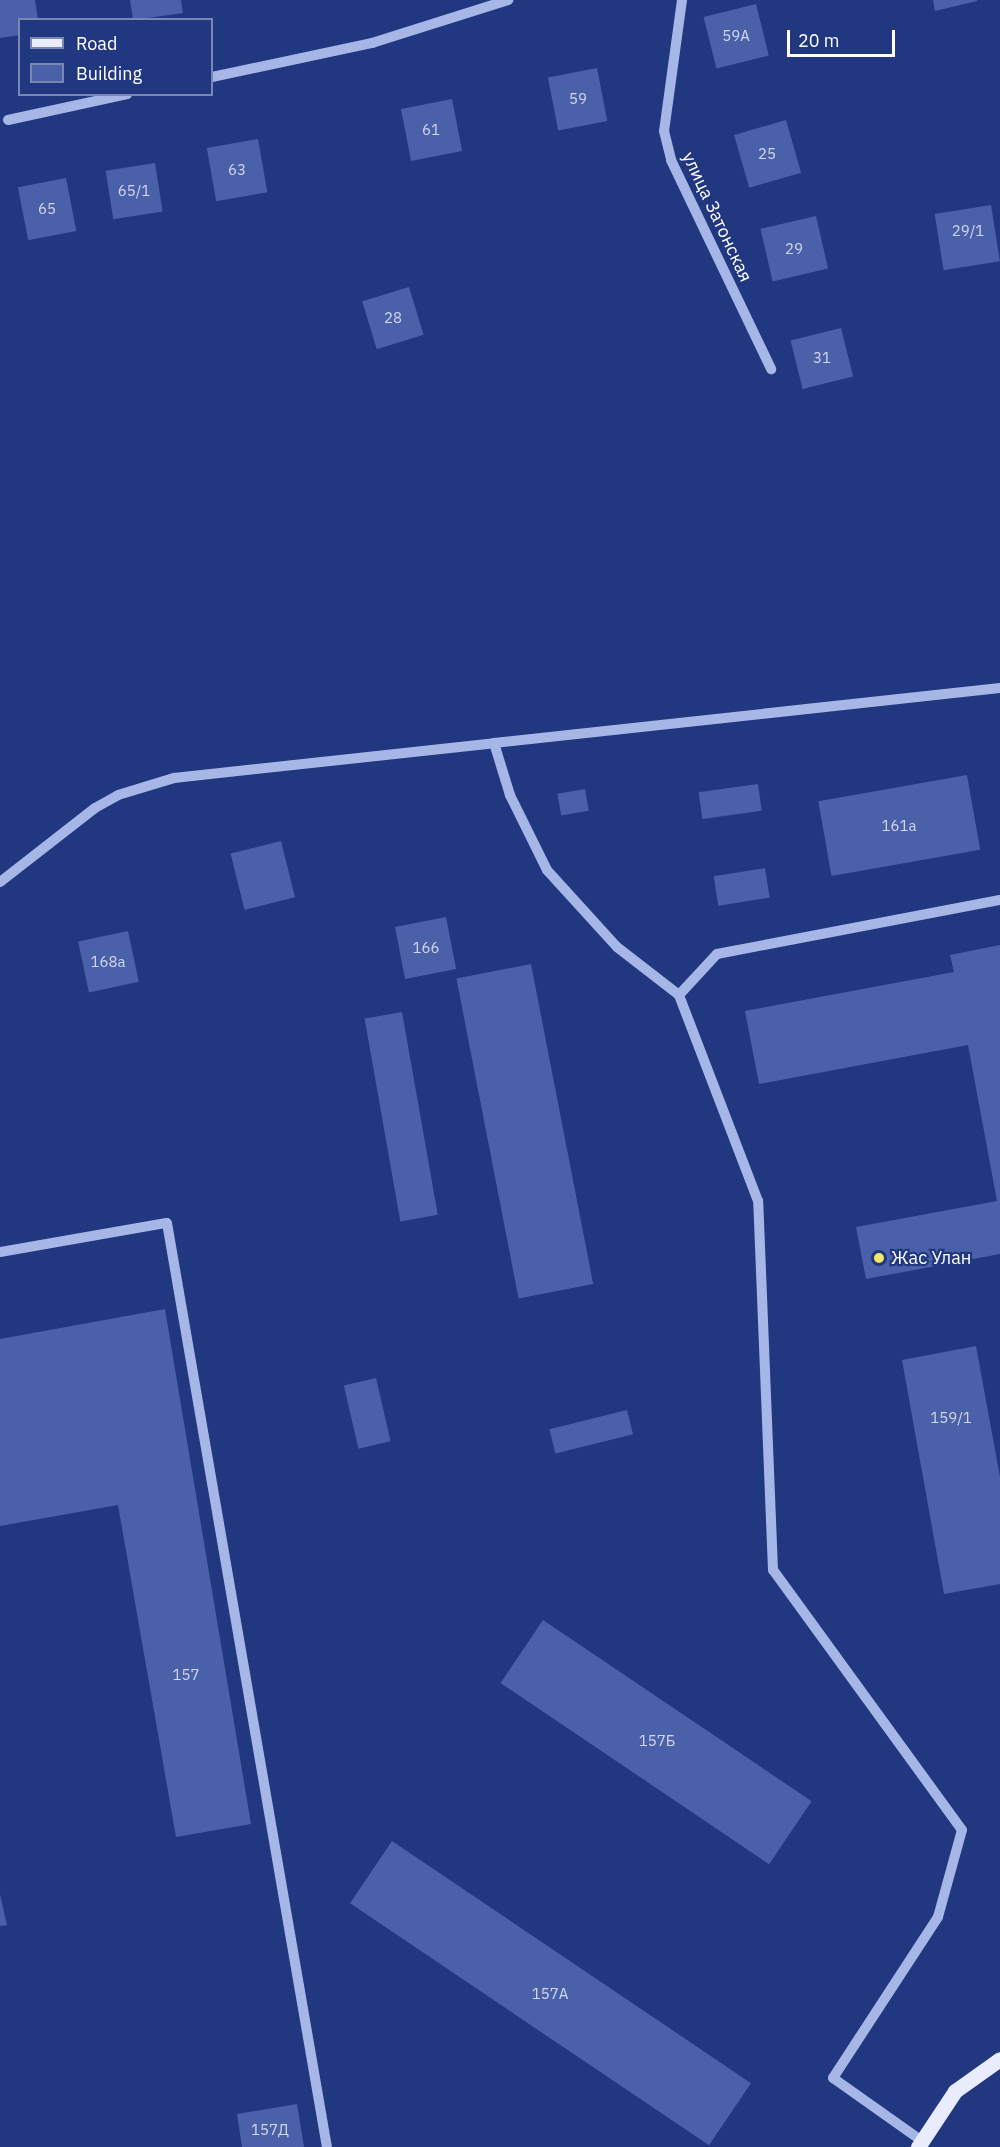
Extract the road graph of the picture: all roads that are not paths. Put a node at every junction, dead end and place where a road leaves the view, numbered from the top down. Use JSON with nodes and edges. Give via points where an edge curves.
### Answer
{"nodes":[{"id":1,"x":508,"y":0,"type":"edge"},
{"id":2,"x":682,"y":0,"type":"edge"},
{"id":3,"x":213,"y":77,"type":"edge"},
{"id":4,"x":119,"y":96,"type":"edge"},
{"id":5,"x":8,"y":120,"type":"dead end"},
{"id":6,"x":771,"y":369,"type":"dead end"},
{"id":7,"x":1000,"y":688,"type":"edge"},
{"id":8,"x":494,"y":743,"type":"junction"},
{"id":9,"x":0,"y":882,"type":"edge"},
{"id":10,"x":1000,"y":900,"type":"edge"},
{"id":11,"x":679,"y":995,"type":"junction"},
{"id":12,"x":0,"y":1252,"type":"edge"},
{"id":13,"x":1000,"y":2059,"type":"edge"},
{"id":14,"x":920,"y":2144,"type":"edge"},
{"id":15,"x":327,"y":2147,"type":"edge"}],
"edges":[{"from":1,"to":3,"type":"street","via":[[372,43]]},
{"from":2,"to":6,"type":"street","name":"улица Затонская","via":[[664,131],[671,160]]},
{"from":4,"to":5,"type":"street"},
{"from":7,"to":8,"type":"street"},
{"from":8,"to":9,"type":"street","via":[[174,778],[118,795],[95,808]]},
{"from":8,"to":11,"type":"street","via":[[510,795],[548,870],[617,947]]},
{"from":10,"to":11,"type":"street","via":[[717,954]]},
{"from":11,"to":14,"type":"street","via":[[758,1201],[773,1570],[962,1830],[938,1917],[833,2078]]},
{"from":12,"to":15,"type":"street","via":[[167,1222]]},
{"from":13,"to":14,"type":"main road","via":[[955,2091]]}]}
